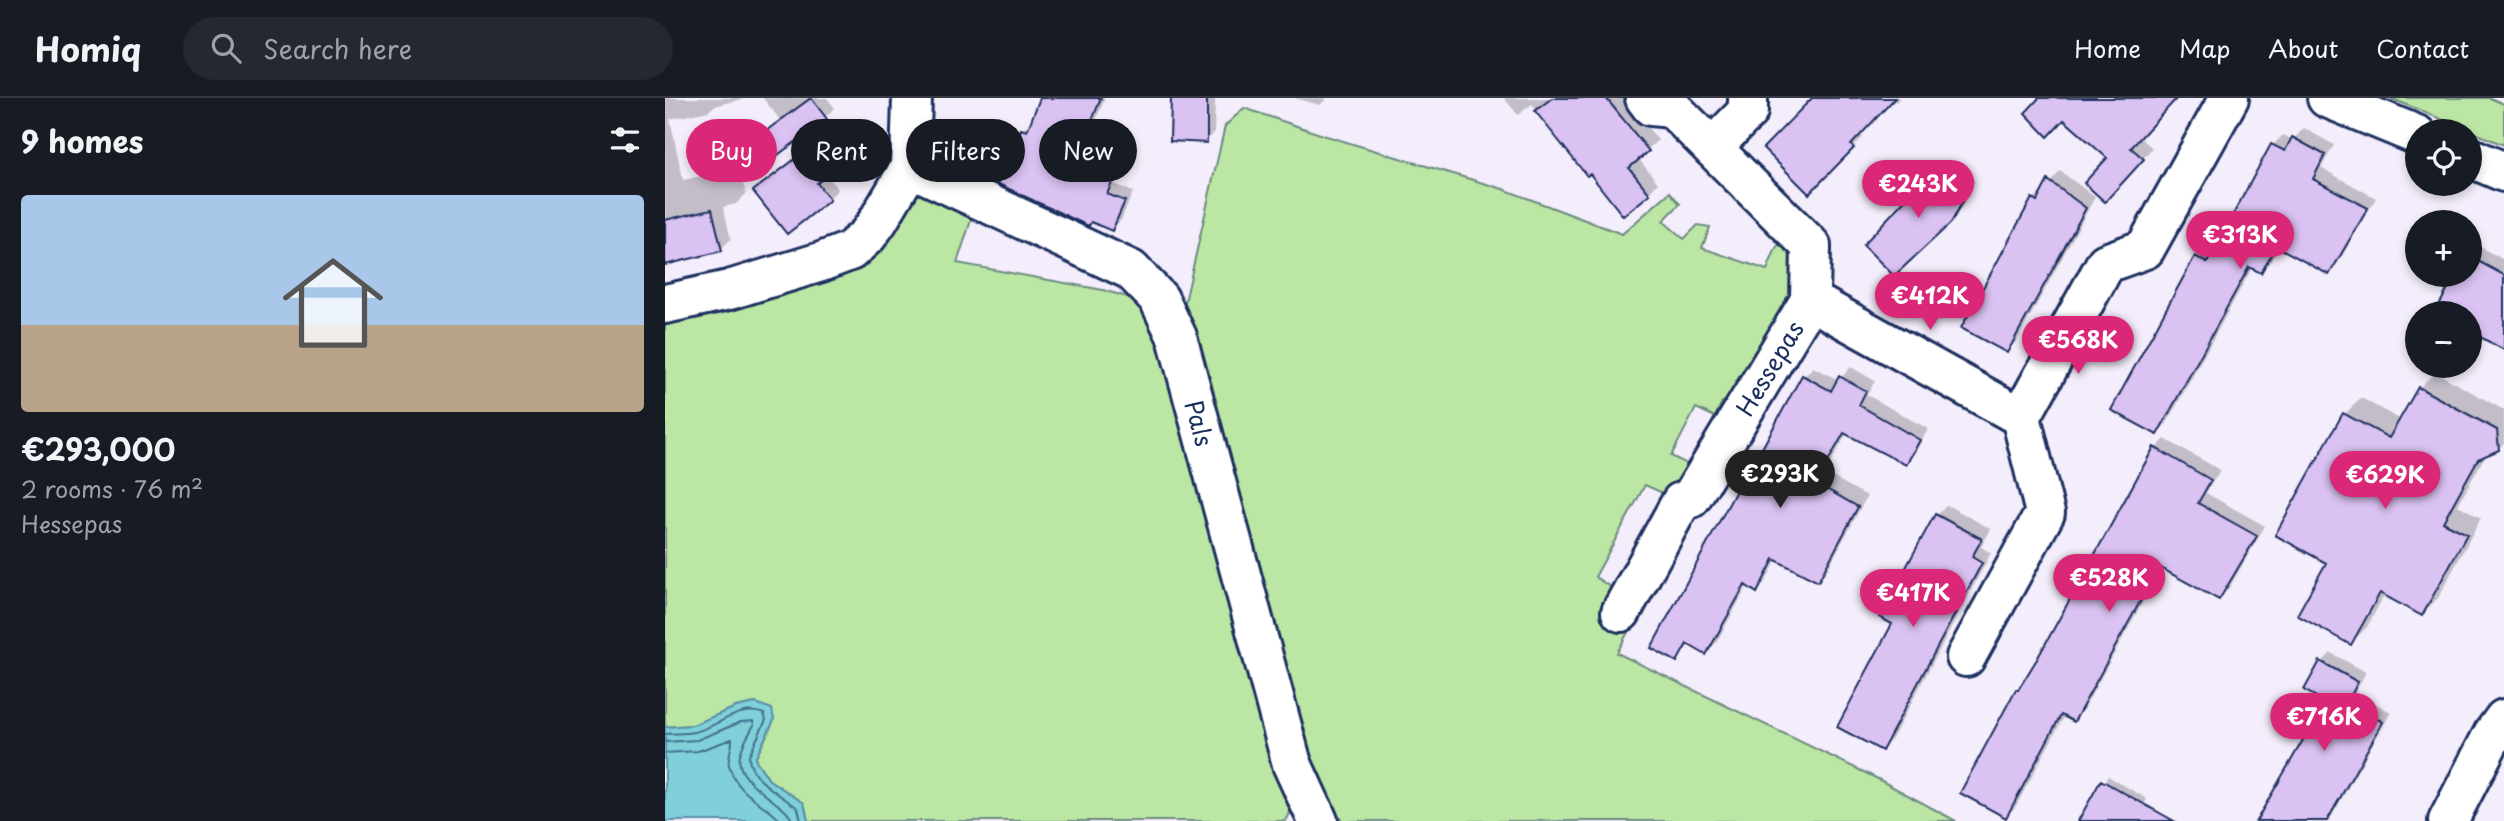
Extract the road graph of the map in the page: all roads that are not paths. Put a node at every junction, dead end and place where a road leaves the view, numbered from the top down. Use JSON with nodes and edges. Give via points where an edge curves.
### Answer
{"nodes":[{"id":1,"x":912,"y":98,"type":"edge"},
{"id":2,"x":1645,"y":98,"type":"edge"},
{"id":3,"x":1748,"y":98,"type":"edge"},
{"id":4,"x":2229,"y":98,"type":"edge"},
{"id":5,"x":2327,"y":98,"type":"edge"},
{"id":6,"x":911,"y":119,"type":"edge"},
{"id":7,"x":2405,"y":130,"type":"edge"},
{"id":8,"x":1712,"y":148,"type":"junction"},
{"id":9,"x":2482,"y":163,"type":"edge"},
{"id":10,"x":2504,"y":172,"type":"edge"},
{"id":11,"x":906,"y":174,"type":"edge"},
{"id":12,"x":942,"y":182,"type":"edge"},
{"id":13,"x":1810,"y":300,"type":"junction"},
{"id":14,"x":665,"y":304,"type":"edge"},
{"id":15,"x":2021,"y":417,"type":"junction"},
{"id":16,"x":1621,"y":612,"type":"dead end"},
{"id":17,"x":1966,"y":657,"type":"dead end"},
{"id":18,"x":2504,"y":719,"type":"edge"},
{"id":19,"x":1318,"y":821,"type":"edge"},
{"id":20,"x":2448,"y":821,"type":"edge"}],
"edges":[{"from":1,"to":6,"type":"street"},
{"from":2,"to":8,"type":"street","name":"Hessepas","via":[[1651,106],[1672,108]]},
{"from":3,"to":8,"type":"street","via":[[1748,111]]},
{"from":4,"to":15,"type":"street","via":[[2145,249],[2106,263]]},
{"from":5,"to":7,"type":"street"},
{"from":8,"to":13,"type":"street","name":"Hessepas","via":[[1811,246]]},
{"from":9,"to":10,"type":"street"},
{"from":11,"to":14,"type":"street","via":[[868,235],[850,251],[729,290]]},
{"from":12,"to":19,"type":"street","name":"Pals","via":[[1131,270],[1159,299],[1177,337],[1292,764]]},
{"from":13,"to":15,"type":"street","name":"Hessepas"},
{"from":13,"to":16,"type":"street","name":"Hessepas","via":[[1691,498],[1681,502]]},
{"from":15,"to":17,"type":"street","via":[[2045,513]]},
{"from":18,"to":20,"type":"street"}]}
